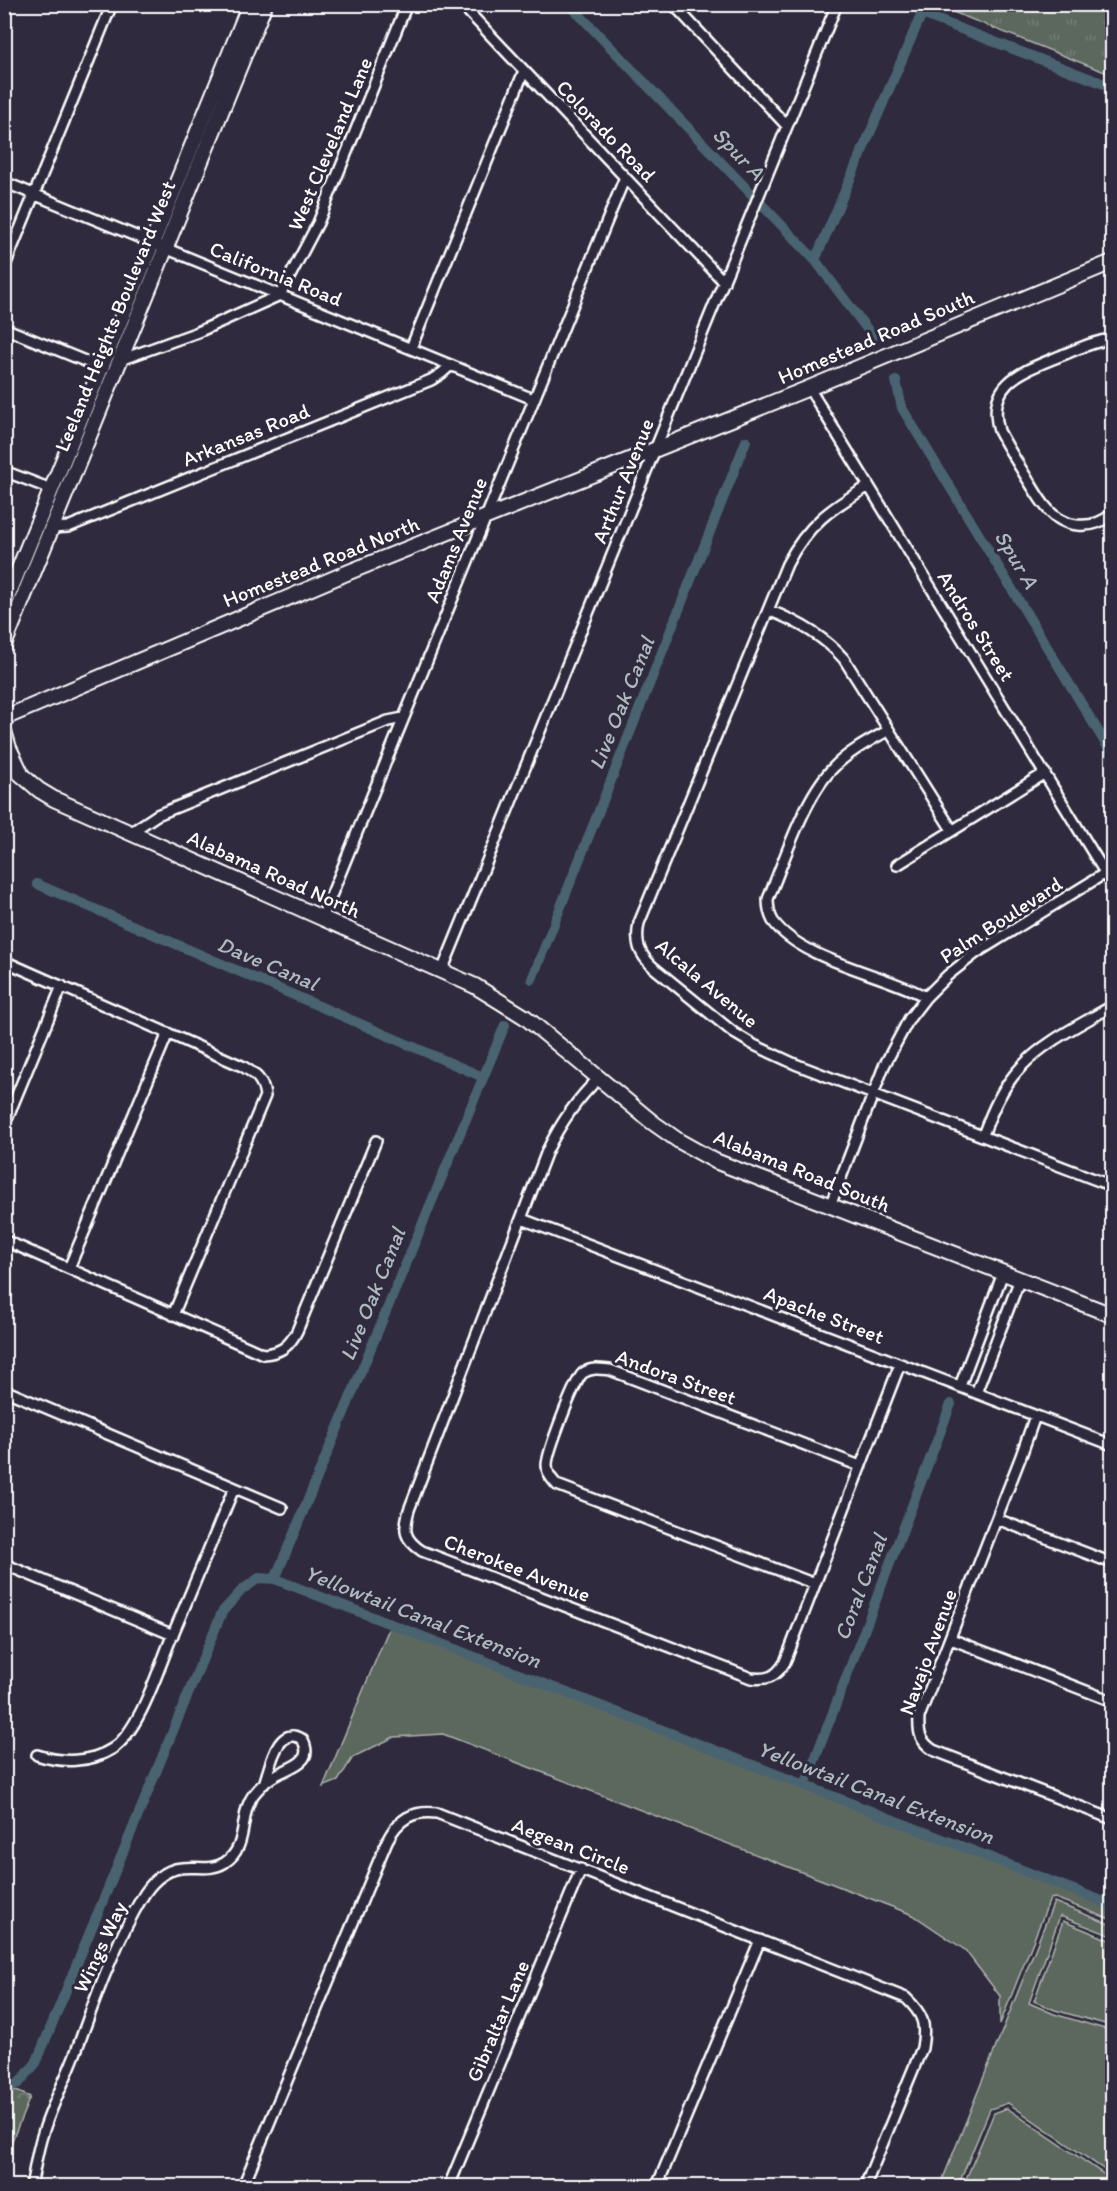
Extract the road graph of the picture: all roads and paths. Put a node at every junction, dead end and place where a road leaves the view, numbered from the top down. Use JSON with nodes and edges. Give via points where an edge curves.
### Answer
{"nodes":[{"id":1,"x":112,"y":4,"type":"edge"},
{"id":2,"x":250,"y":4,"type":"edge"},
{"id":3,"x":265,"y":4,"type":"edge"},
{"id":4,"x":407,"y":4,"type":"edge"},
{"id":5,"x":461,"y":4,"type":"edge"},
{"id":6,"x":673,"y":4,"type":"edge"},
{"id":7,"x":837,"y":4,"type":"edge"},
{"id":8,"x":524,"y":71,"type":"junction"},
{"id":9,"x":787,"y":126,"type":"junction"},
{"id":10,"x":625,"y":177,"type":"junction"},
{"id":11,"x":4,"y":182,"type":"edge"},
{"id":12,"x":34,"y":195,"type":"junction"},
{"id":13,"x":152,"y":242,"type":"junction"},
{"id":14,"x":165,"y":248,"type":"junction"},
{"id":15,"x":1113,"y":262,"type":"edge"},
{"id":16,"x":4,"y":268,"type":"edge"},
{"id":17,"x":724,"y":282,"type":"junction"},
{"id":18,"x":280,"y":295,"type":"junction"},
{"id":19,"x":4,"y":328,"type":"edge"},
{"id":20,"x":1113,"y":339,"type":"edge"},
{"id":21,"x":411,"y":348,"type":"junction"},
{"id":22,"x":120,"y":360,"type":"junction"},
{"id":23,"x":451,"y":365,"type":"junction"},
{"id":24,"x":102,"y":368,"type":"junction"},
{"id":25,"x":809,"y":388,"type":"junction"},
{"id":26,"x":533,"y":399,"type":"junction"},
{"id":27,"x":655,"y":449,"type":"junction"},
{"id":28,"x":4,"y":471,"type":"edge"},
{"id":29,"x":869,"y":486,"type":"junction"},
{"id":30,"x":51,"y":489,"type":"junction"},
{"id":31,"x":1113,"y":514,"type":"edge"},
{"id":32,"x":483,"y":519,"type":"junction"},
{"id":33,"x":51,"y":528,"type":"junction"},
{"id":34,"x":4,"y":605,"type":"edge"},
{"id":35,"x":768,"y":610,"type":"junction"},
{"id":36,"x":4,"y":645,"type":"edge"},
{"id":37,"x":4,"y":718,"type":"edge"},
{"id":38,"x":403,"y":718,"type":"junction"},
{"id":39,"x":889,"y":730,"type":"junction"},
{"id":40,"x":4,"y":731,"type":"edge"},
{"id":41,"x":4,"y":760,"type":"edge"},
{"id":42,"x":1045,"y":773,"type":"junction"},
{"id":43,"x":23,"y":778,"type":"junction"},
{"id":44,"x":952,"y":830,"type":"junction"},
{"id":45,"x":129,"y":833,"type":"junction"},
{"id":46,"x":897,"y":865,"type":"dead end"},
{"id":47,"x":1109,"y":872,"type":"edge"},
{"id":48,"x":1113,"y":884,"type":"edge"},
{"id":49,"x":322,"y":918,"type":"junction"},
{"id":50,"x":4,"y":961,"type":"edge"},
{"id":51,"x":442,"y":971,"type":"junction"},
{"id":52,"x":62,"y":986,"type":"junction"},
{"id":53,"x":926,"y":997,"type":"junction"},
{"id":54,"x":1113,"y":1006,"type":"edge"},
{"id":55,"x":510,"y":1007,"type":"joint"},
{"id":56,"x":168,"y":1033,"type":"junction"},
{"id":57,"x":599,"y":1078,"type":"junction"},
{"id":58,"x":874,"y":1094,"type":"junction"},
{"id":59,"x":4,"y":1126,"type":"edge"},
{"id":60,"x":983,"y":1135,"type":"junction"},
{"id":61,"x":376,"y":1141,"type":"dead end"},
{"id":62,"x":1113,"y":1186,"type":"edge"},
{"id":63,"x":830,"y":1206,"type":"junction"},
{"id":64,"x":522,"y":1218,"type":"junction"},
{"id":65,"x":4,"y":1240,"type":"edge"},
{"id":66,"x":69,"y":1268,"type":"junction"},
{"id":67,"x":1003,"y":1273,"type":"junction"},
{"id":68,"x":1020,"y":1279,"type":"junction"},
{"id":69,"x":173,"y":1315,"type":"junction"},
{"id":70,"x":1113,"y":1315,"type":"edge"},
{"id":71,"x":900,"y":1364,"type":"junction"},
{"id":72,"x":960,"y":1386,"type":"junction"},
{"id":73,"x":4,"y":1390,"type":"edge"},
{"id":74,"x":976,"y":1393,"type":"junction"},
{"id":75,"x":1035,"y":1416,"type":"junction"},
{"id":76,"x":1113,"y":1445,"type":"edge"},
{"id":77,"x":860,"y":1466,"type":"junction"},
{"id":78,"x":234,"y":1488,"type":"junction"},
{"id":79,"x":282,"y":1508,"type":"dead end"},
{"id":80,"x":997,"y":1519,"type":"junction"},
{"id":81,"x":1113,"y":1563,"type":"edge"},
{"id":82,"x":4,"y":1564,"type":"edge"},
{"id":83,"x":815,"y":1584,"type":"junction"},
{"id":84,"x":173,"y":1635,"type":"junction"},
{"id":85,"x":951,"y":1639,"type":"junction"},
{"id":86,"x":1113,"y":1701,"type":"edge"},
{"id":87,"x":37,"y":1755,"type":"dead end"},
{"id":88,"x":264,"y":1784,"type":"junction"},
{"id":89,"x":1113,"y":1819,"type":"edge"},
{"id":90,"x":581,"y":1869,"type":"junction"},
{"id":91,"x":760,"y":1940,"type":"junction"},
{"id":92,"x":31,"y":2187,"type":"edge"},
{"id":93,"x":243,"y":2187,"type":"edge"},
{"id":94,"x":449,"y":2187,"type":"edge"},
{"id":95,"x":657,"y":2187,"type":"edge"},
{"id":96,"x":865,"y":2187,"type":"edge"}],
"edges":[{"from":1,"to":12,"type":"street"},
{"from":2,"to":13,"type":"main road","name":"Leeland Heights Boulevard West"},
{"from":3,"to":14,"type":"main road","name":"Leeland Heights Boulevard West"},
{"from":4,"to":18,"type":"street","name":"West Cleveland Lane","via":[[318,223]]},
{"from":5,"to":8,"type":"street","name":"Colorado Road"},
{"from":6,"to":9,"type":"street"},
{"from":7,"to":9,"type":"street","name":"Arthur Avenue"},
{"from":8,"to":10,"type":"street","name":"Colorado Road"},
{"from":8,"to":21,"type":"street"},
{"from":9,"to":17,"type":"street","name":"Arthur Avenue"},
{"from":10,"to":17,"type":"street","name":"Colorado Road"},
{"from":10,"to":26,"type":"street","name":"Adams Avenue"},
{"from":11,"to":12,"type":"street","name":"California Road"},
{"from":12,"to":13,"type":"street","name":"California Road"},
{"from":12,"to":16,"type":"street"},
{"from":13,"to":14,"type":"street","name":"California Road"},
{"from":13,"to":24,"type":"main road","name":"Leeland Heights Boulevard West"},
{"from":14,"to":18,"type":"street","name":"California Road"},
{"from":14,"to":22,"type":"main road","name":"Leeland Heights Boulevard West"},
{"from":15,"to":25,"type":"main road","name":"Homestead Road South"},
{"from":17,"to":27,"type":"street","name":"Arthur Avenue"},
{"from":18,"to":21,"type":"street","name":"California Road"},
{"from":18,"to":22,"type":"street","via":[[198,332]]},
{"from":19,"to":24,"type":"street"},
{"from":20,"to":31,"type":"street","via":[[1097,341],[1016,375],[996,404],[999,431],[1047,509],[1065,523],[1077,525],[1103,522]]},
{"from":21,"to":23,"type":"street","name":"California Road"},
{"from":22,"to":33,"type":"main road","name":"Leeland Heights Boulevard West"},
{"from":23,"to":26,"type":"street","name":"California Road"},
{"from":23,"to":33,"type":"street","name":"Arkansas Road","via":[[431,380],[68,527]]},
{"from":24,"to":30,"type":"main road","name":"Leeland Heights Boulevard West"},
{"from":25,"to":27,"type":"main road","name":"Homestead Road South"},
{"from":25,"to":29,"type":"street","name":"Andros Street"},
{"from":26,"to":32,"type":"street","name":"Adams Avenue"},
{"from":27,"to":32,"type":"main road","name":"Homestead Road North"},
{"from":27,"to":51,"type":"street","name":"Arthur Avenue"},
{"from":28,"to":30,"type":"street"},
{"from":29,"to":35,"type":"street","name":"Alcala Avenue","via":[[836,506],[803,536]]},
{"from":29,"to":42,"type":"street","name":"Andros Street"},
{"from":30,"to":34,"type":"main road","name":"Leeland Heights Boulevard West"},
{"from":32,"to":37,"type":"main road","name":"Homestead Road North"},
{"from":32,"to":38,"type":"street","name":"Adams Avenue"},
{"from":33,"to":36,"type":"main road","name":"Leeland Heights Boulevard West"},
{"from":35,"to":39,"type":"street","via":[[803,626],[834,647]]},
{"from":35,"to":58,"type":"street","name":"Alcala Avenue","via":[[639,923],[638,948],[653,967],[734,1033],[795,1064]]},
{"from":38,"to":45,"type":"street","via":[[168,811]]},
{"from":38,"to":49,"type":"street","name":"Adams Avenue"},
{"from":39,"to":44,"type":"street"},
{"from":39,"to":53,"type":"street","via":[[846,756],[816,789],[768,899],[768,911],[781,929],[804,946]]},
{"from":40,"to":43,"type":"main road"},
{"from":41,"to":43,"type":"main road","name":"Alabama Road North"},
{"from":42,"to":44,"type":"street"},
{"from":42,"to":47,"type":"street","name":"Andros Street"},
{"from":43,"to":45,"type":"main road","name":"Alabama Road North","via":[[54,799]]},
{"from":44,"to":46,"type":"street"},
{"from":45,"to":49,"type":"main road","name":"Alabama Road North"},
{"from":47,"to":48,"type":"street","name":"Andros Street"},
{"from":47,"to":53,"type":"street","name":"Palm Boulevard","via":[[975,953]]},
{"from":49,"to":51,"type":"main road","name":"Alabama Road North"},
{"from":50,"to":52,"type":"street"},
{"from":51,"to":55,"type":"main road","name":"Alabama Road North"},
{"from":52,"to":56,"type":"street"},
{"from":52,"to":59,"type":"street"},
{"from":53,"to":58,"type":"street","name":"Palm Boulevard","via":[[894,1045]]},
{"from":54,"to":60,"type":"street","via":[[1046,1046],[1021,1066],[995,1105]]},
{"from":55,"to":57,"type":"main road","name":"Alabama Road South"},
{"from":56,"to":66,"type":"street"},
{"from":56,"to":69,"type":"street","via":[[256,1074],[265,1092]]},
{"from":57,"to":63,"type":"main road","name":"Alabama Road South","via":[[652,1122],[696,1151]]},
{"from":57,"to":64,"type":"street","name":"Cherokee Avenue","via":[[557,1131]]},
{"from":58,"to":60,"type":"street","name":"Alcala Avenue"},
{"from":58,"to":63,"type":"street","name":"Palm Boulevard"},
{"from":60,"to":62,"type":"street","name":"Alcala Avenue"},
{"from":61,"to":69,"type":"street","via":[[292,1341],[278,1353],[263,1354]]},
{"from":63,"to":67,"type":"main road","name":"Alabama Road South"},
{"from":64,"to":71,"type":"street","name":"Apache Street"},
{"from":64,"to":83,"type":"street","name":"Cherokee Avenue","via":[[409,1510],[405,1523],[411,1544],[751,1678],[765,1680],[778,1674],[785,1662]]},
{"from":65,"to":66,"type":"street"},
{"from":66,"to":69,"type":"street"},
{"from":67,"to":68,"type":"main road","name":"Alabama Road South"},
{"from":67,"to":72,"type":"street"},
{"from":68,"to":70,"type":"main road","name":"Alabama Road South"},
{"from":68,"to":74,"type":"street"},
{"from":71,"to":72,"type":"street","name":"Apache Street"},
{"from":71,"to":77,"type":"street","name":"Cherokee Avenue"},
{"from":72,"to":74,"type":"street","name":"Apache Street"},
{"from":73,"to":78,"type":"street"},
{"from":74,"to":75,"type":"street","name":"Apache Street"},
{"from":75,"to":76,"type":"street","name":"Apache Street"},
{"from":75,"to":80,"type":"street","name":"Navajo Avenue"},
{"from":77,"to":83,"type":"street","name":"Cherokee Avenue"},
{"from":77,"to":83,"type":"street","name":"Andora Street","via":[[610,1370],[595,1368],[582,1374],[574,1386],[546,1463],[548,1475],[557,1485]]},
{"from":78,"to":79,"type":"street"},
{"from":78,"to":84,"type":"street"},
{"from":80,"to":81,"type":"street"},
{"from":80,"to":85,"type":"street","name":"Navajo Avenue"},
{"from":82,"to":84,"type":"street"},
{"from":84,"to":87,"type":"street","via":[[141,1710],[121,1741],[91,1758],[63,1761]]},
{"from":85,"to":86,"type":"street"},
{"from":85,"to":89,"type":"street","name":"Navajo Avenue","via":[[919,1717],[918,1732],[924,1744]]},
{"from":88,"to":88,"type":"street","name":"Wings Way","via":[[300,1763],[305,1750],[302,1739],[285,1737],[279,1743]]},
{"from":88,"to":92,"type":"street","name":"Wings Way","via":[[246,1809],[242,1839],[230,1858],[216,1866],[178,1867],[151,1885],[141,1900],[86,2019],[43,2133]]},
{"from":90,"to":91,"type":"street","name":"Aegean Circle"},
{"from":90,"to":93,"type":"street","name":"Aegean Circle","via":[[437,1813],[425,1811],[400,1821],[387,1841]]},
{"from":90,"to":94,"type":"street","name":"Gibraltar Lane"},
{"from":91,"to":95,"type":"street"},
{"from":91,"to":96,"type":"street","name":"Aegean Circle","via":[[899,1995],[916,2007],[924,2019],[922,2048]]}]}
